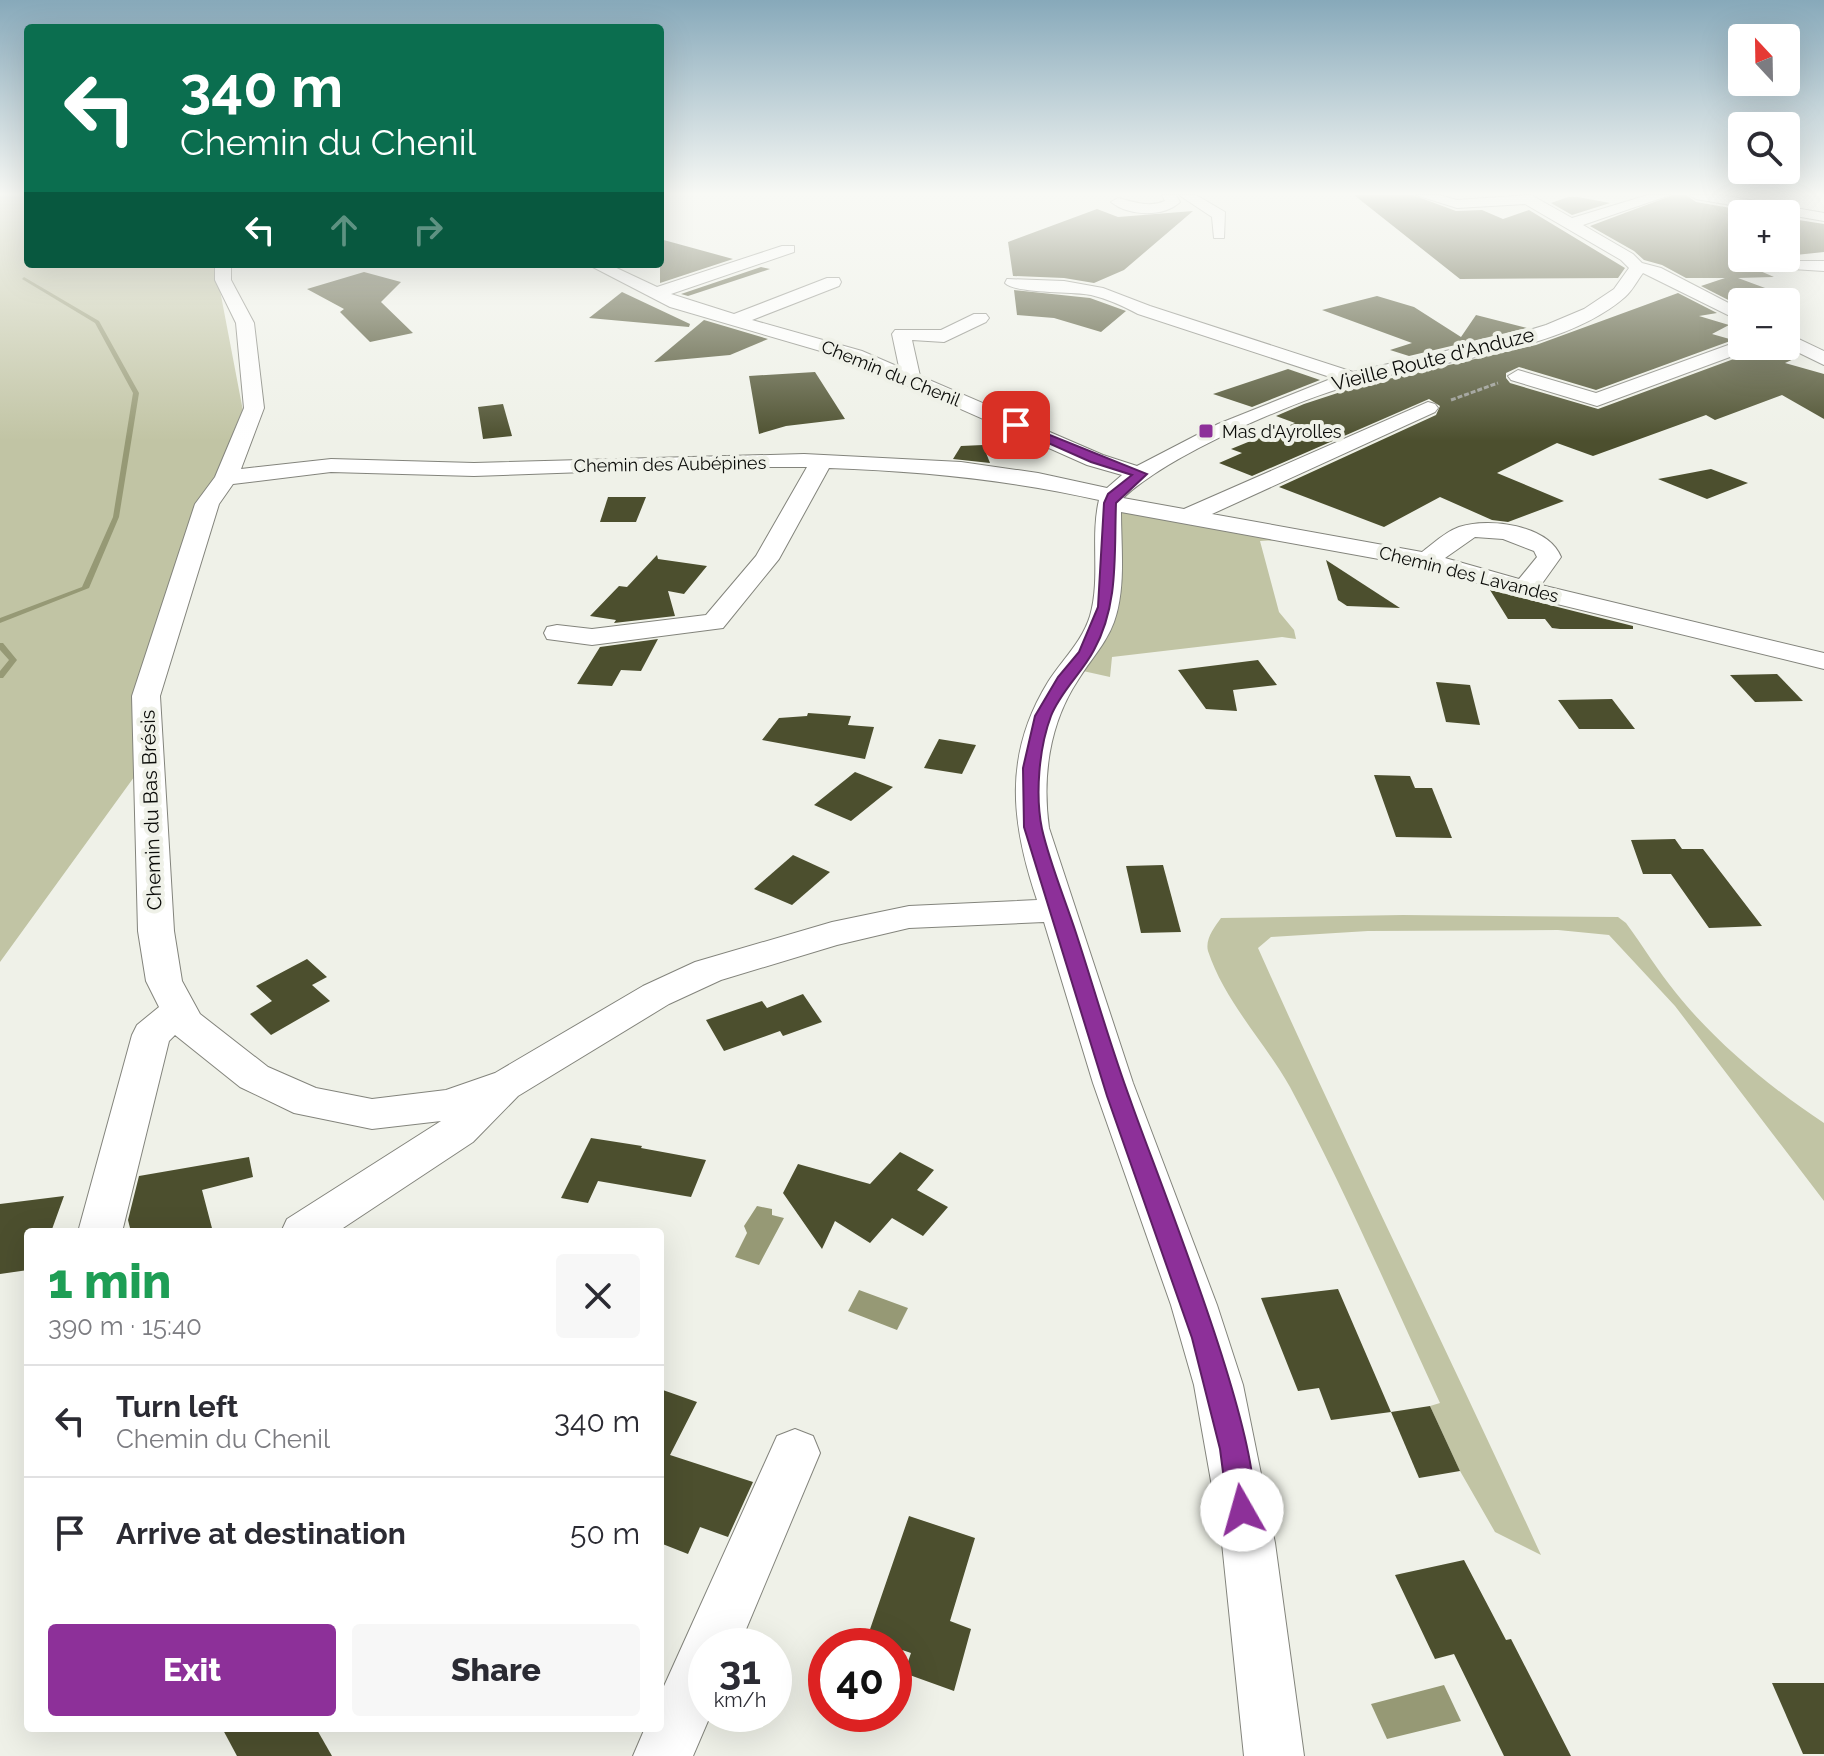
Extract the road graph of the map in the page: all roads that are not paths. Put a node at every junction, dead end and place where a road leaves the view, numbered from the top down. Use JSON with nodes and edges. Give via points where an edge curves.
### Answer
{"nodes":[{"id":1,"x":223,"y":277,"type":"edge"},
{"id":2,"x":620,"y":277,"type":"edge"},
{"id":3,"x":705,"y":277,"type":"edge"},
{"id":4,"x":1633,"y":277,"type":"edge"},
{"id":5,"x":1666,"y":277,"type":"edge"},
{"id":6,"x":833,"y":282,"type":"dead end"},
{"id":7,"x":1013,"y":283,"type":"dead end"},
{"id":8,"x":654,"y":294,"type":"junction"},
{"id":9,"x":1728,"y":310,"type":"edge"},
{"id":10,"x":980,"y":318,"type":"dead end"},
{"id":11,"x":738,"y":319,"type":"junction"},
{"id":12,"x":1800,"y":346,"type":"edge"},
{"id":13,"x":1728,"y":351,"type":"edge"},
{"id":14,"x":1824,"y":359,"type":"edge"},
{"id":15,"x":1518,"y":376,"type":"road end"},
{"id":16,"x":1353,"y":378,"type":"junction"},
{"id":17,"x":911,"y":379,"type":"junction"},
{"id":18,"x":1428,"y":408,"type":"road end"},
{"id":19,"x":821,"y":462,"type":"junction"},
{"id":20,"x":1141,"y":474,"type":"junction"},
{"id":21,"x":226,"y":478,"type":"junction"},
{"id":22,"x":1111,"y":500,"type":"junction"},
{"id":23,"x":1186,"y":517,"type":"junction"},
{"id":24,"x":1427,"y":560,"type":"junction"},
{"id":25,"x":1525,"y":589,"type":"junction"},
{"id":26,"x":557,"y":633,"type":"dead end"},
{"id":27,"x":1824,"y":661,"type":"edge"},
{"id":28,"x":1059,"y":910,"type":"junction"},
{"id":29,"x":179,"y":1010,"type":"junction"},
{"id":30,"x":509,"y":1083,"type":"junction"},
{"id":31,"x":101,"y":1228,"type":"edge"},
{"id":32,"x":309,"y":1228,"type":"edge"},
{"id":33,"x":795,"y":1453,"type":"dead end"},
{"id":34,"x":719,"y":1628,"type":"edge"},
{"id":35,"x":688,"y":1699,"type":"edge"},
{"id":36,"x":663,"y":1756,"type":"edge"},
{"id":37,"x":1274,"y":1756,"type":"edge"}],
"edges":[{"from":1,"to":21,"type":"street","name":"Chemin du Bas Brésis","via":[[245,323],[254,394],[254,408]]},
{"from":2,"to":8,"type":"street","name":"Chemin du Chenil"},
{"from":3,"to":8,"type":"street"},
{"from":4,"to":16,"type":"street","name":"Vieille Route d'Anduze","via":[[1616,297],[1548,329]]},
{"from":5,"to":9,"type":"street"},
{"from":6,"to":11,"type":"street"},
{"from":7,"to":16,"type":"street","via":[[1094,289]]},
{"from":8,"to":11,"type":"street","name":"Chemin du Chenil"},
{"from":10,"to":17,"type":"street","via":[[944,336],[901,334]]},
{"from":11,"to":17,"type":"street","name":"Chemin du Chenil","via":[[855,355]]},
{"from":12,"to":14,"type":"street"},
{"from":13,"to":15,"type":"street","via":[[1597,400]]},
{"from":16,"to":20,"type":"street","name":"Vieille Route d'Anduze","via":[[1247,419]]},
{"from":17,"to":20,"type":"street","name":"Chemin du Chenil","via":[[1095,460]]},
{"from":18,"to":23,"type":"street"},
{"from":19,"to":21,"type":"street","name":"Chemin des Aubépines","via":[[480,469],[301,466]]},
{"from":19,"to":22,"type":"street","name":"Chemin des Aubépines","via":[[995,472]]},
{"from":19,"to":26,"type":"street","via":[[767,559],[714,622],[592,637]]},
{"from":20,"to":22,"type":"street","name":"Vieille Route d'Anduze"},
{"from":21,"to":29,"type":"street","name":"Chemin du Bas Brésis","via":[[207,504],[146,696],[156,931],[164,981]]},
{"from":22,"to":23,"type":"street","name":"Chemin des Lavandes"},
{"from":22,"to":28,"type":"street","via":[[1105,607],[1085,653],[1043,716],[1031,768],[1033,827]]},
{"from":23,"to":24,"type":"street","name":"Chemin des Lavandes"},
{"from":24,"to":25,"type":"street","name":"Chemin des Lavandes"},
{"from":24,"to":25,"type":"street","via":[[1473,531],[1531,541],[1545,547],[1549,557]]},
{"from":25,"to":27,"type":"street","name":"Chemin des Lavandes"},
{"from":28,"to":30,"type":"street","name":"Chemin du Bas Brésis","via":[[909,917],[708,971],[656,995]]},
{"from":28,"to":37,"type":"street","via":[[1118,1096],[1205,1338],[1230,1435]]},
{"from":29,"to":30,"type":"street","name":"Chemin du Bas Brésis","via":[[186,1023],[254,1077],[308,1102],[372,1114],[449,1105]]},
{"from":29,"to":31,"type":"street","via":[[151,1035]]},
{"from":30,"to":32,"type":"street","name":"Chemin du Bas Brésis","via":[[458,1131]]},
{"from":33,"to":34,"type":"street"},
{"from":35,"to":36,"type":"street"}]}
